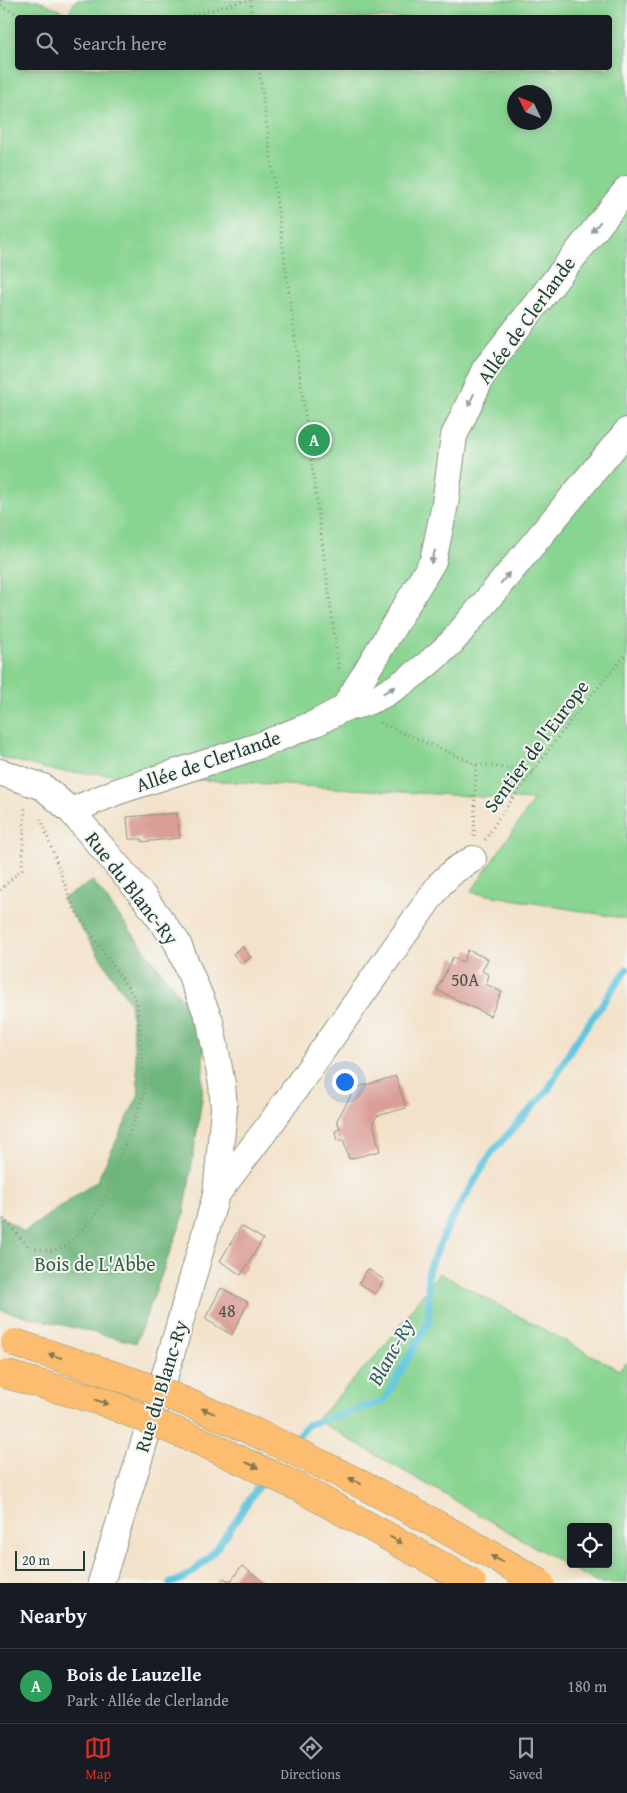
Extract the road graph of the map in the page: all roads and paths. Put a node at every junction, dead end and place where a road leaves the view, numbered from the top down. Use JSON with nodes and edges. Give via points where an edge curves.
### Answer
{"nodes":[{"id":1,"x":1,"y":0,"type":"edge"},
{"id":2,"x":248,"y":0,"type":"edge"},
{"id":3,"x":2,"y":7,"type":"junction"},
{"id":4,"x":0,"y":11,"type":"edge"},
{"id":5,"x":19,"y":15,"type":"edge"},
{"id":6,"x":194,"y":15,"type":"edge"},
{"id":7,"x":251,"y":15,"type":"edge"},
{"id":8,"x":259,"y":70,"type":"edge"},
{"id":9,"x":627,"y":189,"type":"edge"},
{"id":10,"x":627,"y":431,"type":"edge"},
{"id":11,"x":627,"y":653,"type":"edge"},
{"id":12,"x":344,"y":708,"type":"junction"},
{"id":13,"x":476,"y":764,"type":"junction"},
{"id":14,"x":0,"y":772,"type":"edge"},
{"id":15,"x":534,"y":772,"type":"junction"},
{"id":16,"x":27,"y":780,"type":"junction"},
{"id":17,"x":71,"y":811,"type":"junction"},
{"id":18,"x":40,"y":817,"type":"dead end"},
{"id":19,"x":473,"y":859,"type":"junction"},
{"id":20,"x":0,"y":890,"type":"edge"},
{"id":21,"x":216,"y":1195,"type":"junction"},
{"id":22,"x":0,"y":1215,"type":"edge"},
{"id":23,"x":15,"y":1343,"type":"dead end"},
{"id":24,"x":5,"y":1374,"type":"dead end"},
{"id":25,"x":104,"y":1581,"type":"edge"},
{"id":26,"x":472,"y":1583,"type":"edge"},
{"id":27,"x":540,"y":1583,"type":"edge"}],
"edges":[{"from":1,"to":3,"type":"path"},
{"from":2,"to":6,"type":"path"},
{"from":2,"to":7,"type":"path"},
{"from":3,"to":4,"type":"path"},
{"from":3,"to":5,"type":"path"},
{"from":8,"to":12,"type":"path"},
{"from":9,"to":12,"type":"street","name":"Allée de Clerlande","one_way":true,"via":[[485,369],[454,436],[433,561]]},
{"from":12,"to":10,"type":"street","name":"Allée de Clerlande","one_way":true,"via":[[366,702],[398,684],[428,664],[452,642]]},
{"from":11,"to":15,"type":"path","name":"Sentier de l'Europe","via":[[573,717]]},
{"from":12,"to":13,"type":"path"},
{"from":12,"to":17,"type":"street","name":"Allée de Clerlande","via":[[261,745],[116,792]]},
{"from":13,"to":15,"type":"path"},
{"from":13,"to":19,"type":"path"},
{"from":14,"to":16,"type":"street","name":"Rue du Blanc-Ry"},
{"from":15,"to":19,"type":"path","name":"Sentier de l'Europe","via":[[500,816]]},
{"from":16,"to":17,"type":"street","name":"Rue du Blanc-Ry","via":[[44,787]]},
{"from":16,"to":20,"type":"path","via":[[22,869]]},
{"from":17,"to":21,"type":"street","name":"Rue du Blanc-Ry","via":[[143,896],[177,942],[200,991],[210,1021],[223,1092]]},
{"from":18,"to":22,"type":"path","via":[[73,907],[137,1001],[145,1092],[102,1205],[66,1246],[52,1252],[29,1247]]},
{"from":19,"to":21,"type":"street","name":"Rue du Blanc-Ry","via":[[440,884],[271,1124]]},
{"from":21,"to":25,"type":"street","name":"Rue du Blanc-Ry"},
{"from":27,"to":23,"type":"highway","one_way":true,"bridge":true,"via":[[428,1519],[213,1413],[113,1374]]},
{"from":24,"to":26,"type":"highway","one_way":true,"bridge":true,"via":[[104,1402],[204,1443],[300,1488]]}]}
